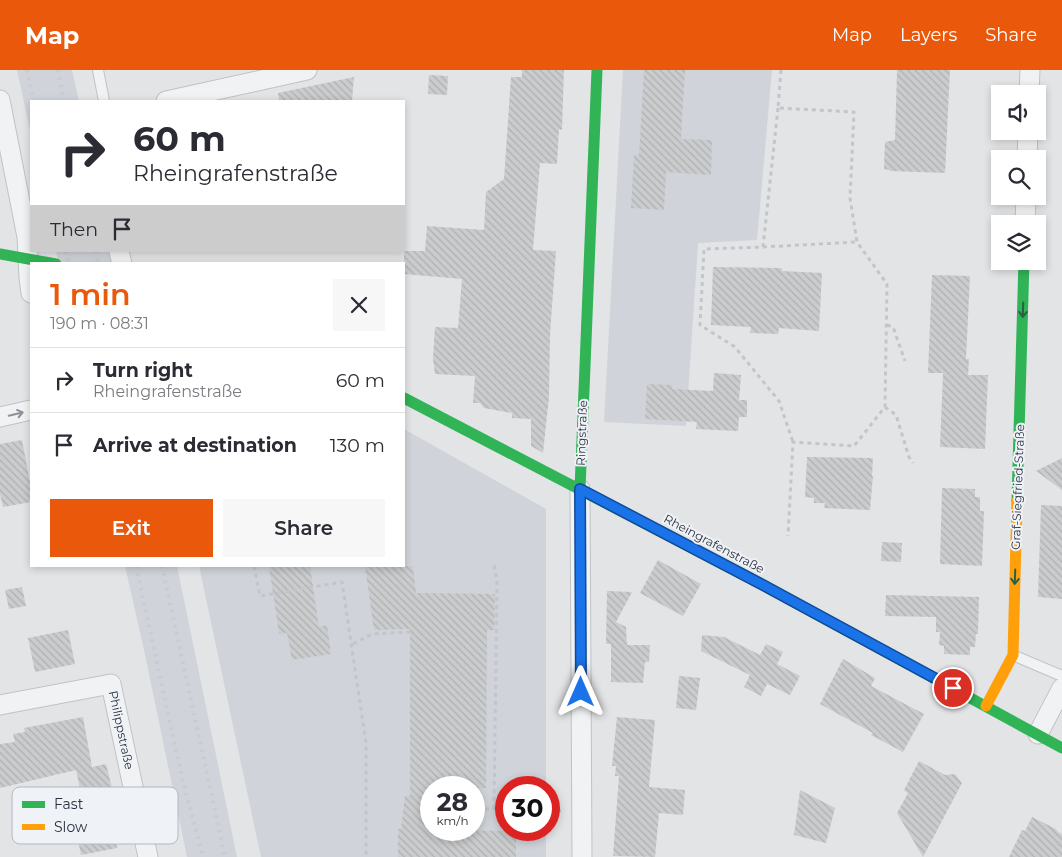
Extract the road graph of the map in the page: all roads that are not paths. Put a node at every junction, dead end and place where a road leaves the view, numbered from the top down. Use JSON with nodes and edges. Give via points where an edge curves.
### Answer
{"nodes":[{"id":1,"x":98,"y":70,"type":"edge"},
{"id":2,"x":307,"y":70,"type":"edge"},
{"id":3,"x":597,"y":70,"type":"edge"},
{"id":4,"x":1030,"y":70,"type":"edge"},
{"id":5,"x":1029,"y":85,"type":"edge"},
{"id":6,"x":0,"y":100,"type":"edge"},
{"id":7,"x":104,"y":100,"type":"edge"},
{"id":8,"x":171,"y":100,"type":"edge"},
{"id":9,"x":0,"y":254,"type":"edge"},
{"id":10,"x":29,"y":259,"type":"junction"},
{"id":11,"x":45,"y":262,"type":"edge"},
{"id":12,"x":1024,"y":270,"type":"edge"},
{"id":13,"x":30,"y":286,"type":"edge"},
{"id":14,"x":405,"y":399,"type":"edge"},
{"id":15,"x":30,"y":410,"type":"edge"},
{"id":16,"x":0,"y":417,"type":"edge"},
{"id":17,"x":580,"y":489,"type":"junction"},
{"id":18,"x":1013,"y":655,"type":"junction"},
{"id":19,"x":1062,"y":676,"type":"edge"},
{"id":20,"x":1062,"y":688,"type":"edge"},
{"id":21,"x":0,"y":705,"type":"edge"},
{"id":22,"x":986,"y":706,"type":"junction"},
{"id":23,"x":1038,"y":734,"type":"junction"},
{"id":24,"x":1062,"y":748,"type":"edge"},
{"id":25,"x":133,"y":787,"type":"edge"},
{"id":26,"x":145,"y":844,"type":"edge"},
{"id":27,"x":148,"y":857,"type":"edge"},
{"id":28,"x":582,"y":857,"type":"edge"}],
"edges":[{"from":1,"to":7,"type":"lane"},
{"from":2,"to":8,"type":"street"},
{"from":3,"to":17,"type":"street","name":"Ringstraße"},
{"from":4,"to":5,"type":"street"},
{"from":6,"to":10,"type":"street"},
{"from":9,"to":10,"type":"street"},
{"from":10,"to":11,"type":"street"},
{"from":10,"to":13,"type":"street"},
{"from":12,"to":18,"type":"street","name":"Graf-Siegfried-Straße","one_way":true},
{"from":14,"to":17,"type":"street","name":"Rheingrafenstraße"},
{"from":16,"to":15,"type":"street","one_way":true},
{"from":17,"to":22,"type":"street","name":"Rheingrafenstraße"},
{"from":17,"to":28,"type":"street","name":"Ringstraße"},
{"from":18,"to":19,"type":"lane"},
{"from":18,"to":22,"type":"street","name":"Graf-Siegfried-Straße"},
{"from":20,"to":23,"type":"street"},
{"from":21,"to":25,"type":"street","name":"Philippstraße","via":[[111,684]]},
{"from":22,"to":23,"type":"street","name":"Rheingrafenstraße"},
{"from":23,"to":24,"type":"street","name":"Rheingrafenstraße"},
{"from":26,"to":27,"type":"street","name":"Philippstraße"}]}
